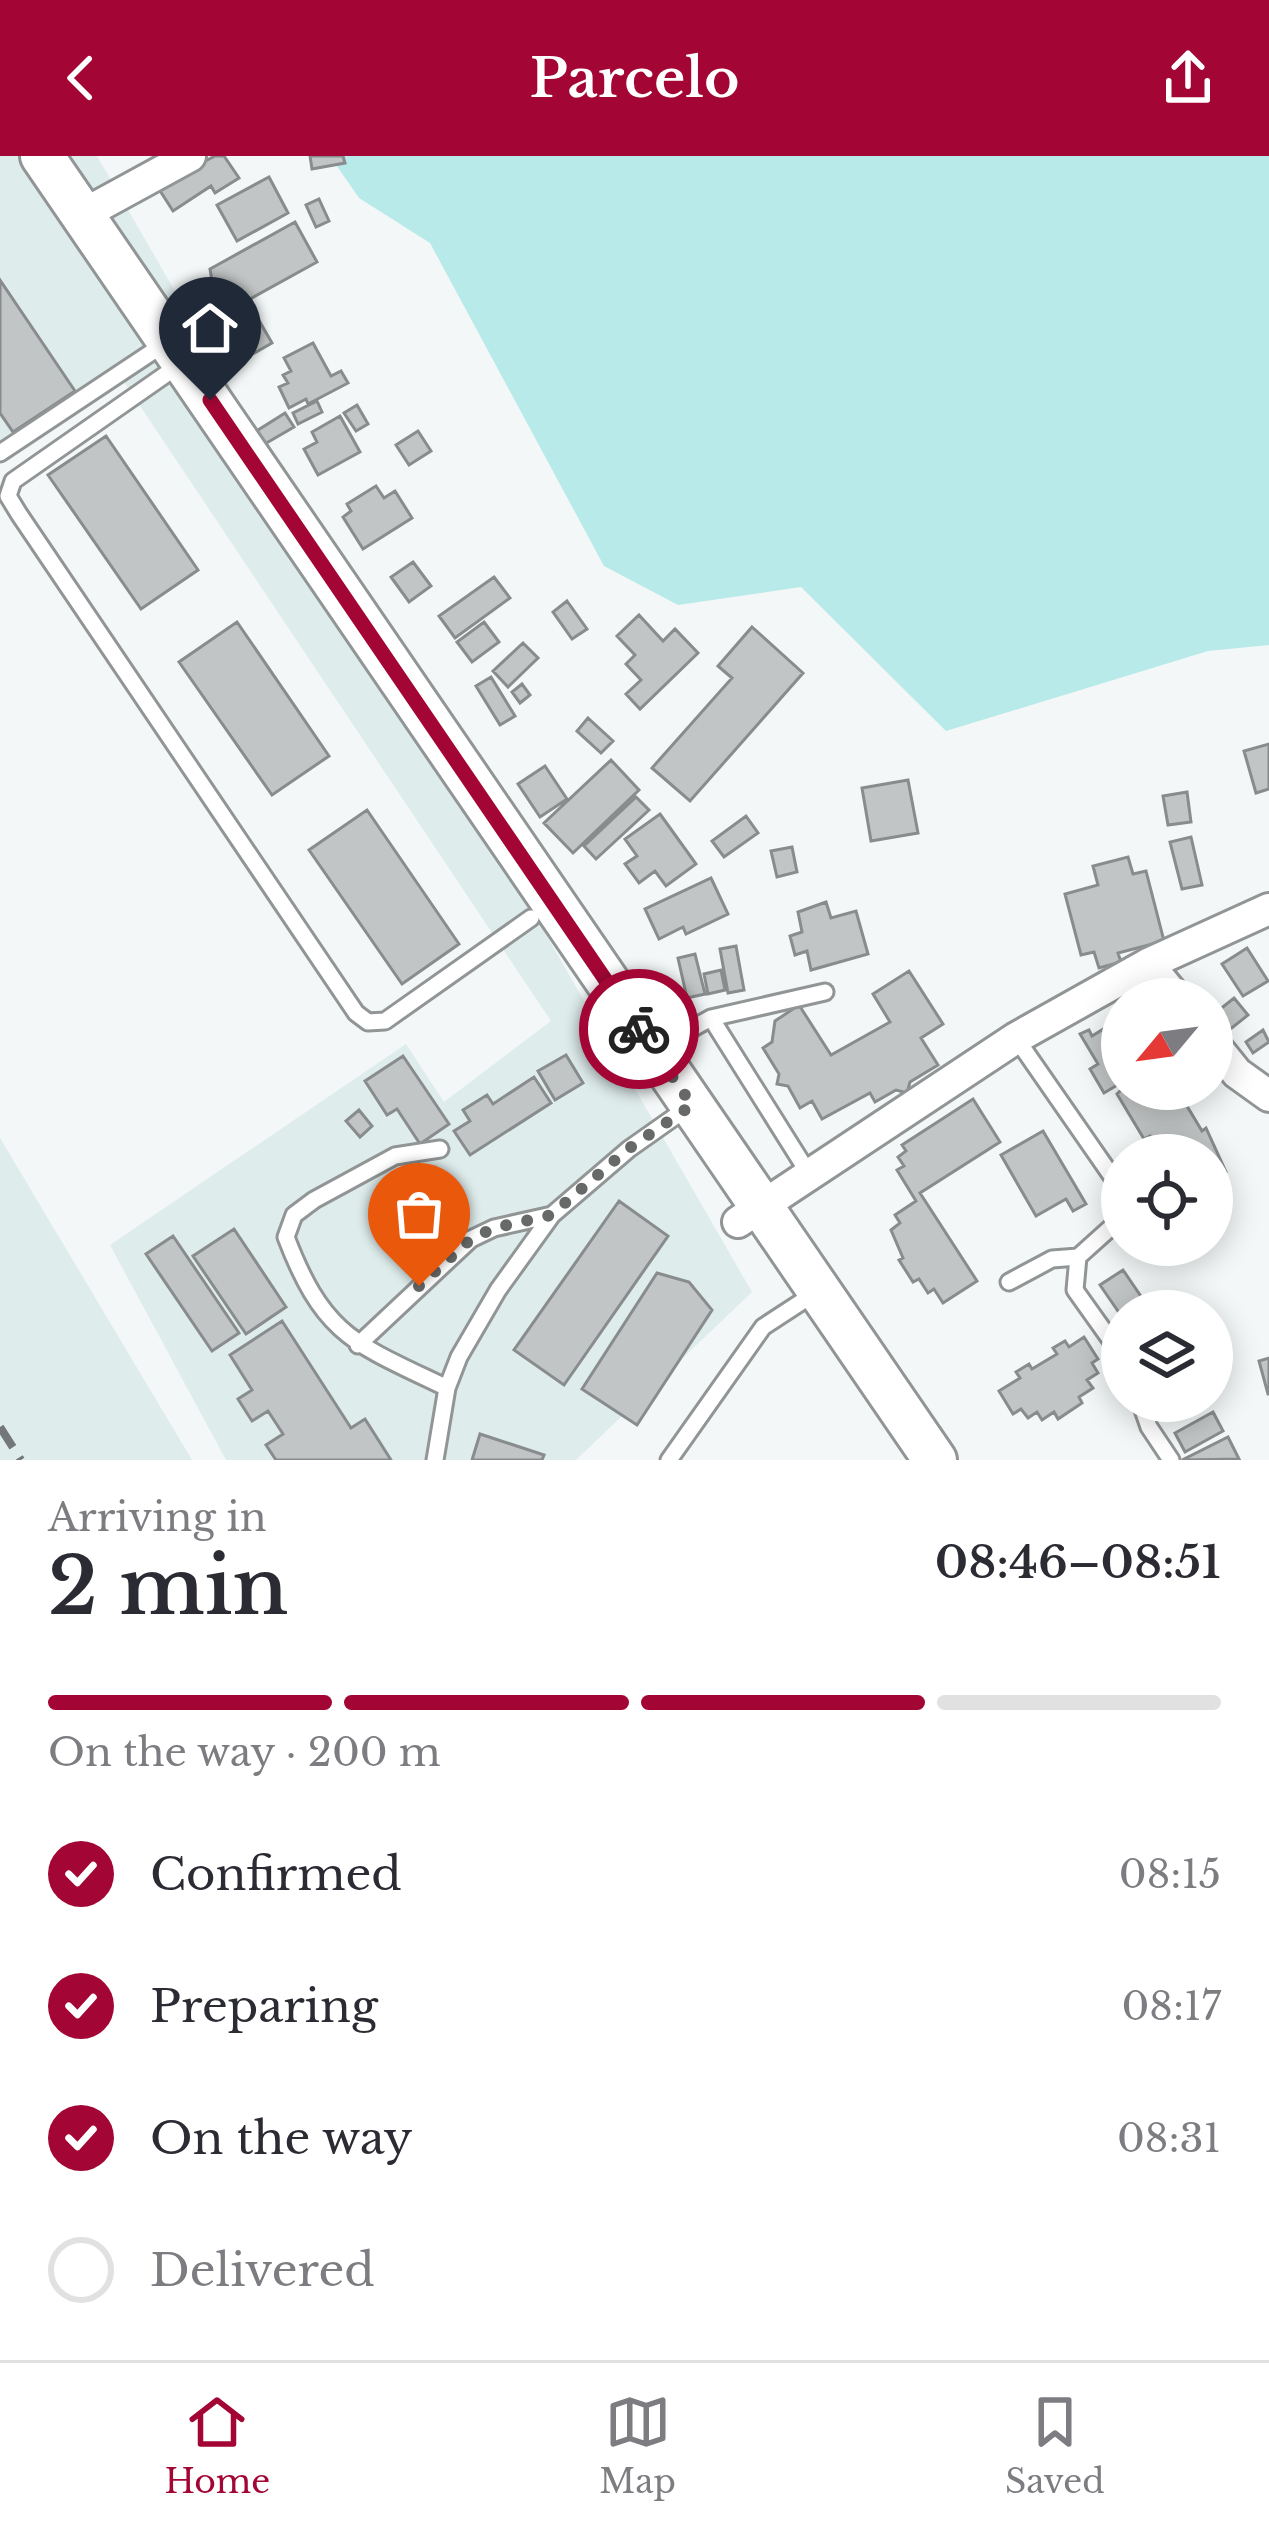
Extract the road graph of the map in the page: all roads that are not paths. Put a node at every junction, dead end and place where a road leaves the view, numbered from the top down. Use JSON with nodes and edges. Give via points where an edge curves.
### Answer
{"nodes":[{"id":1,"x":11,"y":156,"type":"edge"},
{"id":2,"x":42,"y":156,"type":"edge"},
{"id":3,"x":190,"y":156,"type":"edge"},
{"id":4,"x":82,"y":215,"type":"junction"},
{"id":5,"x":166,"y":358,"type":"junction"},
{"id":6,"x":0,"y":453,"type":"edge"},
{"id":7,"x":1269,"y":909,"type":"edge"},
{"id":8,"x":531,"y":917,"type":"junction"},
{"id":9,"x":1148,"y":964,"type":"junction"},
{"id":10,"x":1160,"y":978,"type":"edge"},
{"id":11,"x":825,"y":992,"type":"dead end"},
{"id":12,"x":712,"y":1018,"type":"junction"},
{"id":13,"x":1016,"y":1038,"type":"junction"},
{"id":14,"x":654,"y":1050,"type":"junction"},
{"id":15,"x":1233,"y":1068,"type":"edge"},
{"id":16,"x":1269,"y":1096,"type":"edge"},
{"id":17,"x":681,"y":1113,"type":"junction"},
{"id":18,"x":440,"y":1150,"type":"dead end"},
{"id":19,"x":809,"y":1174,"type":"junction"},
{"id":20,"x":750,"y":1213,"type":"junction"},
{"id":21,"x":551,"y":1215,"type":"junction"},
{"id":22,"x":1078,"y":1257,"type":"junction"},
{"id":23,"x":1009,"y":1282,"type":"dead end"},
{"id":24,"x":807,"y":1298,"type":"junction"},
{"id":25,"x":1101,"y":1326,"type":"edge"},
{"id":26,"x":358,"y":1345,"type":"junction"},
{"id":27,"x":447,"y":1388,"type":"junction"},
{"id":28,"x":1147,"y":1422,"type":"edge"},
{"id":29,"x":435,"y":1460,"type":"edge"},
{"id":30,"x":669,"y":1460,"type":"edge"},
{"id":31,"x":901,"y":1460,"type":"edge"},
{"id":32,"x":935,"y":1460,"type":"edge"},
{"id":33,"x":1171,"y":1460,"type":"edge"}],
"edges":[{"from":1,"to":5,"type":"main road"},
{"from":2,"to":4,"type":"main road"},
{"from":3,"to":4,"type":"street"},
{"from":4,"to":5,"type":"main road"},
{"from":5,"to":6,"type":"lane"},
{"from":5,"to":8,"type":"main road"},
{"from":5,"to":8,"type":"lane","via":[[13,481],[8,496],[356,1013],[385,1021]]},
{"from":5,"to":14,"type":"main road"},
{"from":7,"to":9,"type":"street"},
{"from":8,"to":17,"type":"main road"},
{"from":9,"to":10,"type":"street"},
{"from":9,"to":13,"type":"street"},
{"from":11,"to":12,"type":"lane"},
{"from":12,"to":14,"type":"lane"},
{"from":12,"to":19,"type":"lane"},
{"from":13,"to":19,"type":"street"},
{"from":13,"to":22,"type":"lane","via":[[1120,1188],[1117,1222]]},
{"from":14,"to":17,"type":"main road"},
{"from":15,"to":16,"type":"street"},
{"from":17,"to":20,"type":"main road"},
{"from":17,"to":21,"type":"lane"},
{"from":18,"to":26,"type":"lane","via":[[395,1156],[294,1215],[286,1237],[298,1270],[319,1308]]},
{"from":19,"to":20,"type":"street"},
{"from":20,"to":24,"type":"main road"},
{"from":21,"to":26,"type":"lane","via":[[471,1239]]},
{"from":21,"to":27,"type":"lane","via":[[498,1290]]},
{"from":22,"to":23,"type":"lane","via":[[1052,1259]]},
{"from":22,"to":25,"type":"lane","via":[[1075,1289]]},
{"from":24,"to":30,"type":"lane","via":[[763,1327]]},
{"from":24,"to":31,"type":"main road"},
{"from":24,"to":32,"type":"main road"},
{"from":26,"to":27,"type":"lane"},
{"from":27,"to":29,"type":"lane"},
{"from":28,"to":33,"type":"lane"}]}
